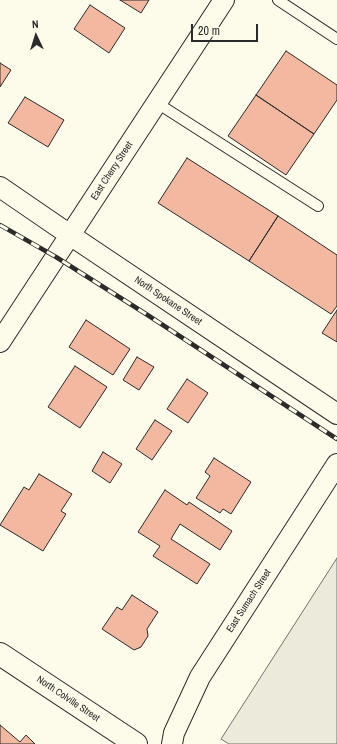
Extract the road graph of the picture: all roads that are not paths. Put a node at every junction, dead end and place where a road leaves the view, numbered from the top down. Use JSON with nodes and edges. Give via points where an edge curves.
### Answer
{"nodes":[{"id":1,"x":224,"y":0,"type":"edge"},
{"id":2,"x":278,"y":0,"type":"edge"},
{"id":3,"x":337,"y":39,"type":"edge"},
{"id":4,"x":157,"y":103,"type":"junction"},
{"id":5,"x":0,"y":187,"type":"edge"},
{"id":6,"x":318,"y":206,"type":"dead end"},
{"id":7,"x":70,"y":235,"type":"junction"},
{"id":8,"x":0,"y":342,"type":"edge"},
{"id":9,"x":337,"y":414,"type":"edge"},
{"id":10,"x":337,"y":464,"type":"edge"},
{"id":11,"x":0,"y":654,"type":"edge"},
{"id":12,"x":136,"y":744,"type":"edge"},
{"id":13,"x":172,"y":744,"type":"edge"}],
"edges":[{"from":1,"to":4,"type":"street","name":"East Cherry Street"},
{"from":2,"to":3,"type":"lane"},
{"from":4,"to":6,"type":"lane"},
{"from":4,"to":7,"type":"street","name":"East Cherry Street"},
{"from":5,"to":7,"type":"street","name":"North Spokane Street"},
{"from":7,"to":8,"type":"street","name":"East Cherry Street"},
{"from":7,"to":9,"type":"street","name":"North Spokane Street"},
{"from":10,"to":13,"type":"street","name":"East Sumach Street","via":[[200,677],[174,733]]},
{"from":11,"to":12,"type":"street","name":"North Colville Street"}]}
